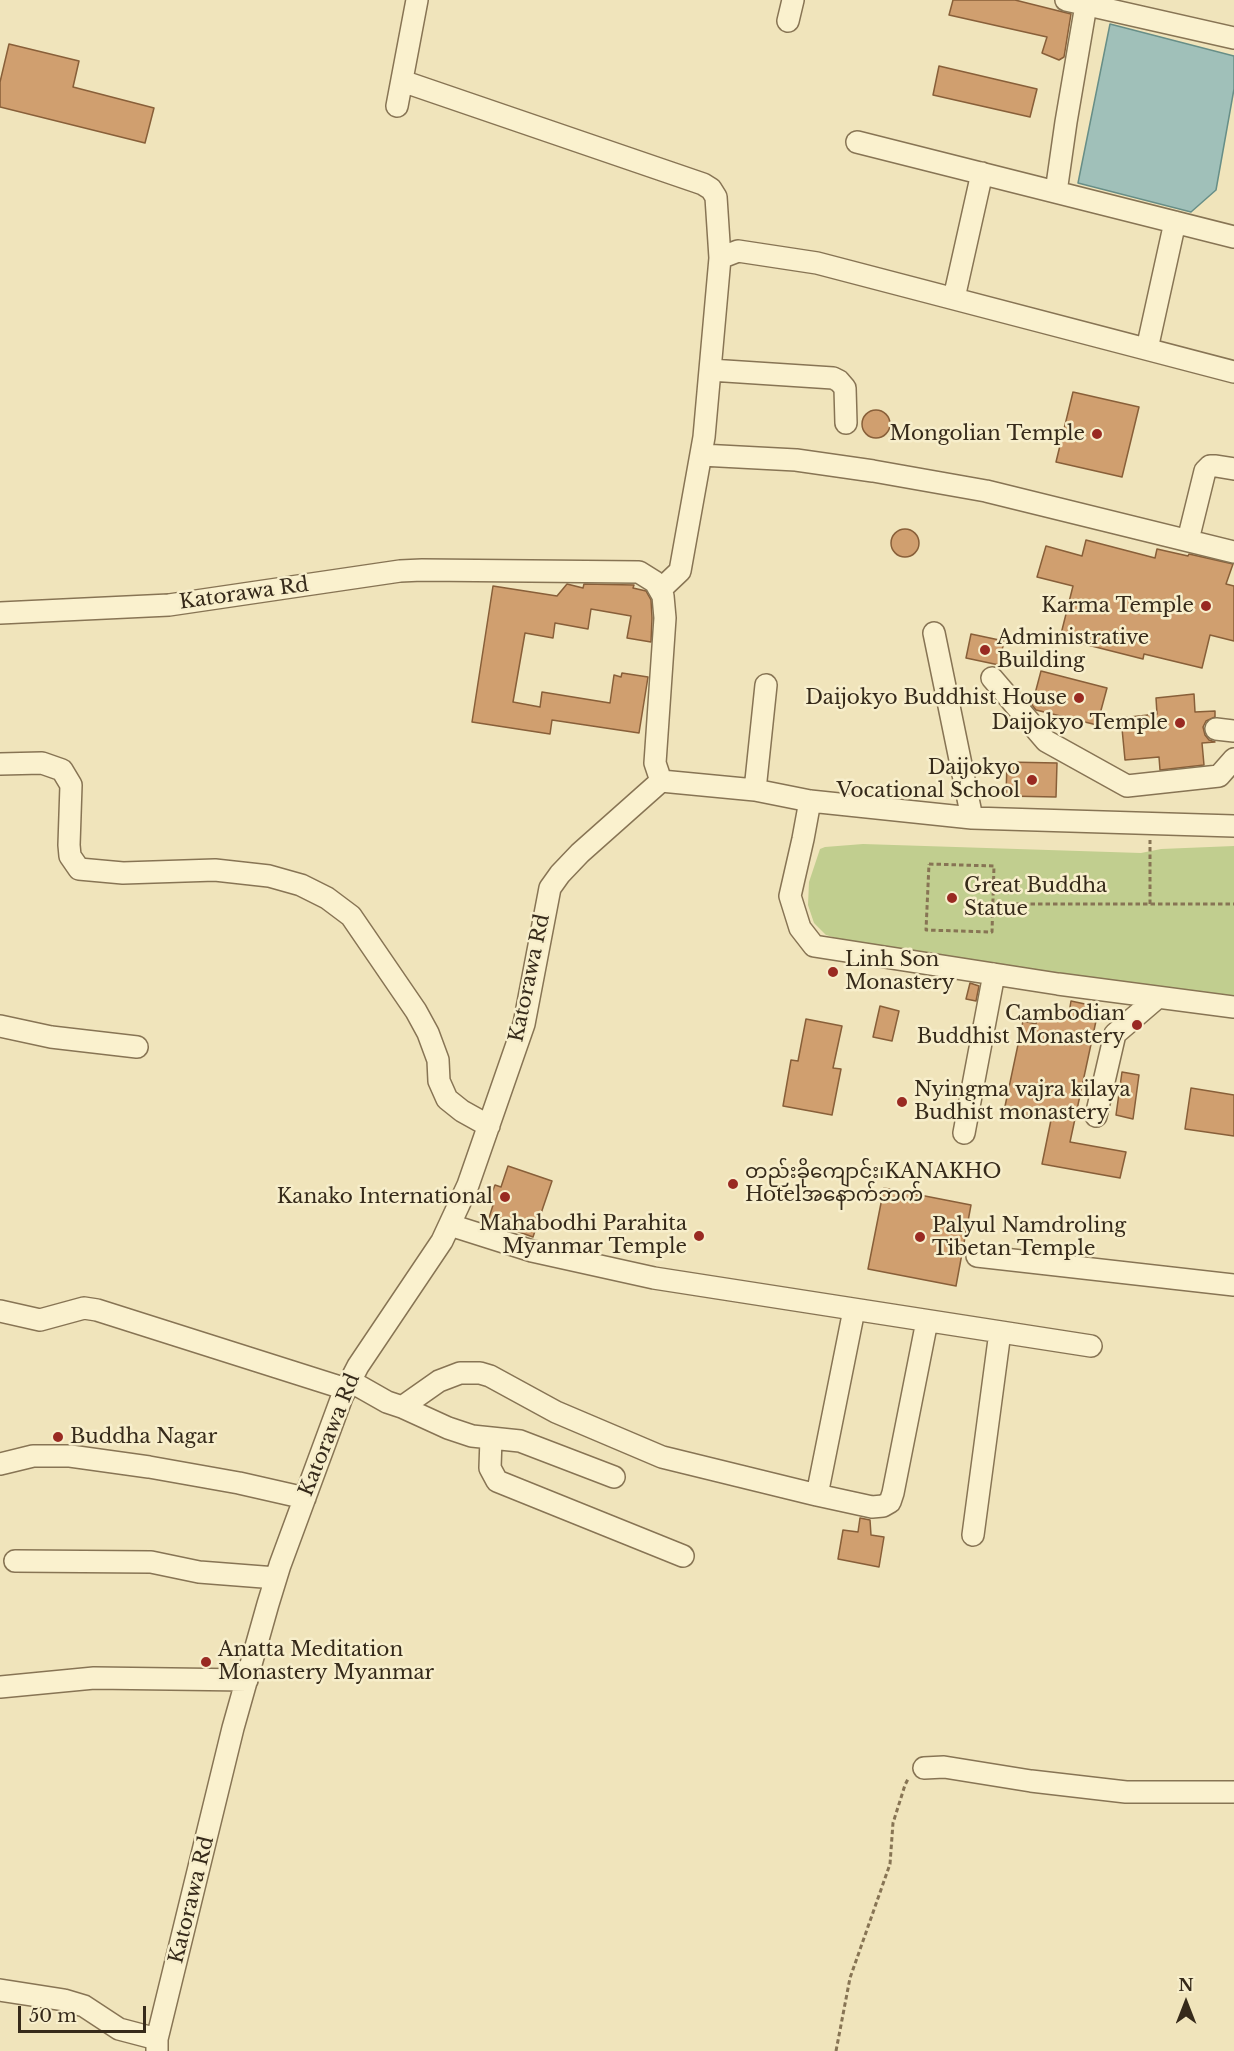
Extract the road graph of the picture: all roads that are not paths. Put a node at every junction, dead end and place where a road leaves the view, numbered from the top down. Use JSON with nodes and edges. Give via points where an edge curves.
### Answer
{"nodes":[{"id":1,"x":417,"y":0,"type":"edge"},
{"id":2,"x":793,"y":0,"type":"edge"},
{"id":3,"x":1066,"y":0,"type":"edge"},
{"id":4,"x":1086,"y":5,"type":"junction"},
{"id":5,"x":788,"y":21,"type":"dead end"},
{"id":6,"x":1234,"y":38,"type":"edge"},
{"id":7,"x":402,"y":81,"type":"junction"},
{"id":8,"x":397,"y":106,"type":"dead end"},
{"id":9,"x":857,"y":142,"type":"dead end"},
{"id":10,"x":981,"y":173,"type":"junction"},
{"id":11,"x":1056,"y":192,"type":"junction"},
{"id":12,"x":1175,"y":222,"type":"junction"},
{"id":13,"x":1234,"y":237,"type":"edge"},
{"id":14,"x":720,"y":258,"type":"junction"},
{"id":15,"x":954,"y":298,"type":"junction"},
{"id":16,"x":1147,"y":349,"type":"junction"},
{"id":17,"x":710,"y":370,"type":"junction"},
{"id":18,"x":1234,"y":372,"type":"edge"},
{"id":19,"x":846,"y":423,"type":"dead end"},
{"id":20,"x":701,"y":455,"type":"junction"},
{"id":21,"x":1234,"y":469,"type":"edge"},
{"id":22,"x":1188,"y":540,"type":"junction"},
{"id":23,"x":1234,"y":552,"type":"edge"},
{"id":24,"x":660,"y":590,"type":"junction"},
{"id":25,"x":0,"y":613,"type":"edge"},
{"id":26,"x":934,"y":633,"type":"dead end"},
{"id":27,"x":992,"y":678,"type":"dead end"},
{"id":28,"x":766,"y":685,"type":"dead end"},
{"id":29,"x":1234,"y":759,"type":"edge"},
{"id":30,"x":0,"y":764,"type":"edge"},
{"id":31,"x":660,"y":781,"type":"junction"},
{"id":32,"x":755,"y":790,"type":"junction"},
{"id":33,"x":810,"y":801,"type":"junction"},
{"id":34,"x":972,"y":818,"type":"junction"},
{"id":35,"x":1234,"y":826,"type":"edge"},
{"id":36,"x":994,"y":974,"type":"junction"},
{"id":37,"x":1157,"y":998,"type":"junction"},
{"id":38,"x":1234,"y":1007,"type":"edge"},
{"id":39,"x":0,"y":1026,"type":"edge"},
{"id":40,"x":137,"y":1047,"type":"dead end"},
{"id":41,"x":1096,"y":1116,"type":"dead end"},
{"id":42,"x":489,"y":1126,"type":"junction"},
{"id":43,"x":963,"y":1133,"type":"dead end"},
{"id":44,"x":450,"y":1225,"type":"junction"},
{"id":45,"x":977,"y":1256,"type":"dead end"},
{"id":46,"x":1234,"y":1285,"type":"edge"},
{"id":47,"x":854,"y":1310,"type":"junction"},
{"id":48,"x":0,"y":1311,"type":"edge"},
{"id":49,"x":927,"y":1321,"type":"junction"},
{"id":50,"x":999,"y":1332,"type":"junction"},
{"id":51,"x":1090,"y":1346,"type":"dead end"},
{"id":52,"x":348,"y":1385,"type":"junction"},
{"id":53,"x":402,"y":1407,"type":"junction"},
{"id":54,"x":491,"y":1438,"type":"junction"},
{"id":55,"x":0,"y":1464,"type":"edge"},
{"id":56,"x":614,"y":1477,"type":"dead end"},
{"id":57,"x":817,"y":1495,"type":"junction"},
{"id":58,"x":305,"y":1498,"type":"junction"},
{"id":59,"x":973,"y":1535,"type":"dead end"},
{"id":60,"x":683,"y":1556,"type":"dead end"},
{"id":61,"x":15,"y":1561,"type":"dead end"},
{"id":62,"x":276,"y":1578,"type":"junction"},
{"id":63,"x":247,"y":1680,"type":"junction"},
{"id":64,"x":0,"y":1687,"type":"edge"},
{"id":65,"x":924,"y":1768,"type":"road end"},
{"id":66,"x":1234,"y":1792,"type":"edge"},
{"id":67,"x":0,"y":1990,"type":"edge"},
{"id":68,"x":157,"y":2045,"type":"edge"}],
"edges":[{"from":1,"to":7,"type":"street"},
{"from":2,"to":5,"type":"street"},
{"from":3,"to":4,"type":"street"},
{"from":4,"to":6,"type":"street"},
{"from":4,"to":11,"type":"street"},
{"from":7,"to":8,"type":"street"},
{"from":7,"to":14,"type":"street","via":[[703,184],[716,197]]},
{"from":9,"to":10,"type":"street"},
{"from":10,"to":11,"type":"street"},
{"from":10,"to":15,"type":"street"},
{"from":11,"to":12,"type":"street"},
{"from":12,"to":13,"type":"street"},
{"from":12,"to":16,"type":"street"},
{"from":14,"to":15,"type":"street","via":[[738,251],[817,263]]},
{"from":14,"to":17,"type":"street"},
{"from":15,"to":16,"type":"street"},
{"from":16,"to":18,"type":"street"},
{"from":17,"to":19,"type":"street","via":[[833,378],[845,388]]},
{"from":17,"to":20,"type":"street"},
{"from":20,"to":22,"type":"street","via":[[796,460],[885,473],[986,491]]},
{"from":20,"to":24,"type":"street","via":[[680,571]]},
{"from":21,"to":22,"type":"street","via":[[1210,466],[1205,471]]},
{"from":22,"to":23,"type":"street"},
{"from":24,"to":25,"type":"street","name":"Katorawa Rd","via":[[639,572],[422,570],[179,604]]},
{"from":24,"to":31,"type":"street","via":[[665,618],[655,764]]},
{"from":26,"to":34,"type":"street"},
{"from":27,"to":29,"type":"street","via":[[1046,741],[1127,786],[1219,776]]},
{"from":28,"to":32,"type":"street"},
{"from":30,"to":42,"type":"street","via":[[42,763],[62,770],[72,785],[69,845],[70,856],[79,869],[123,873],[215,870],[269,876],[301,885],[335,904],[351,916],[416,1011],[435,1051],[439,1081],[447,1099]]},
{"from":31,"to":32,"type":"street"},
{"from":31,"to":42,"type":"street","name":"Katorawa Rd","via":[[580,853],[550,888],[524,1024]]},
{"from":32,"to":33,"type":"street"},
{"from":33,"to":34,"type":"street"},
{"from":33,"to":36,"type":"street","via":[[790,896],[800,928],[814,946]]},
{"from":34,"to":35,"type":"street"},
{"from":36,"to":37,"type":"street"},
{"from":36,"to":43,"type":"street"},
{"from":37,"to":38,"type":"street"},
{"from":37,"to":41,"type":"street","via":[[1115,1034]]},
{"from":39,"to":40,"type":"street"},
{"from":42,"to":44,"type":"street","name":"Katorawa Rd"},
{"from":44,"to":47,"type":"street","via":[[532,1251],[654,1278]]},
{"from":44,"to":52,"type":"street","name":"Katorawa Rd"},
{"from":45,"to":46,"type":"street"},
{"from":47,"to":49,"type":"street"},
{"from":47,"to":57,"type":"street"},
{"from":48,"to":52,"type":"street","via":[[40,1320],[84,1308],[98,1310]]},
{"from":49,"to":50,"type":"street"},
{"from":49,"to":57,"type":"street","via":[[890,1502],[872,1507]]},
{"from":50,"to":51,"type":"street"},
{"from":50,"to":59,"type":"street"},
{"from":52,"to":53,"type":"street"},
{"from":52,"to":58,"type":"street","name":"Katorawa Rd"},
{"from":53,"to":54,"type":"street","via":[[448,1428]]},
{"from":53,"to":57,"type":"street","via":[[439,1381],[460,1373],[480,1373],[556,1412],[662,1456]]},
{"from":54,"to":56,"type":"street","via":[[520,1441]]},
{"from":54,"to":60,"type":"street","via":[[490,1468],[497,1481]]},
{"from":55,"to":58,"type":"street","via":[[33,1456],[70,1456],[239,1483]]},
{"from":58,"to":62,"type":"street","name":"Katorawa Rd"},
{"from":61,"to":62,"type":"street","via":[[151,1562],[199,1572]]},
{"from":62,"to":63,"type":"street","name":"Katorawa Rd"},
{"from":63,"to":64,"type":"street","via":[[94,1678]]},
{"from":63,"to":68,"type":"street","name":"Katorawa Rd"},
{"from":65,"to":66,"type":"street","via":[[944,1767],[1126,1792]]},
{"from":67,"to":68,"type":"street","via":[[84,2006],[118,2029]]}]}
